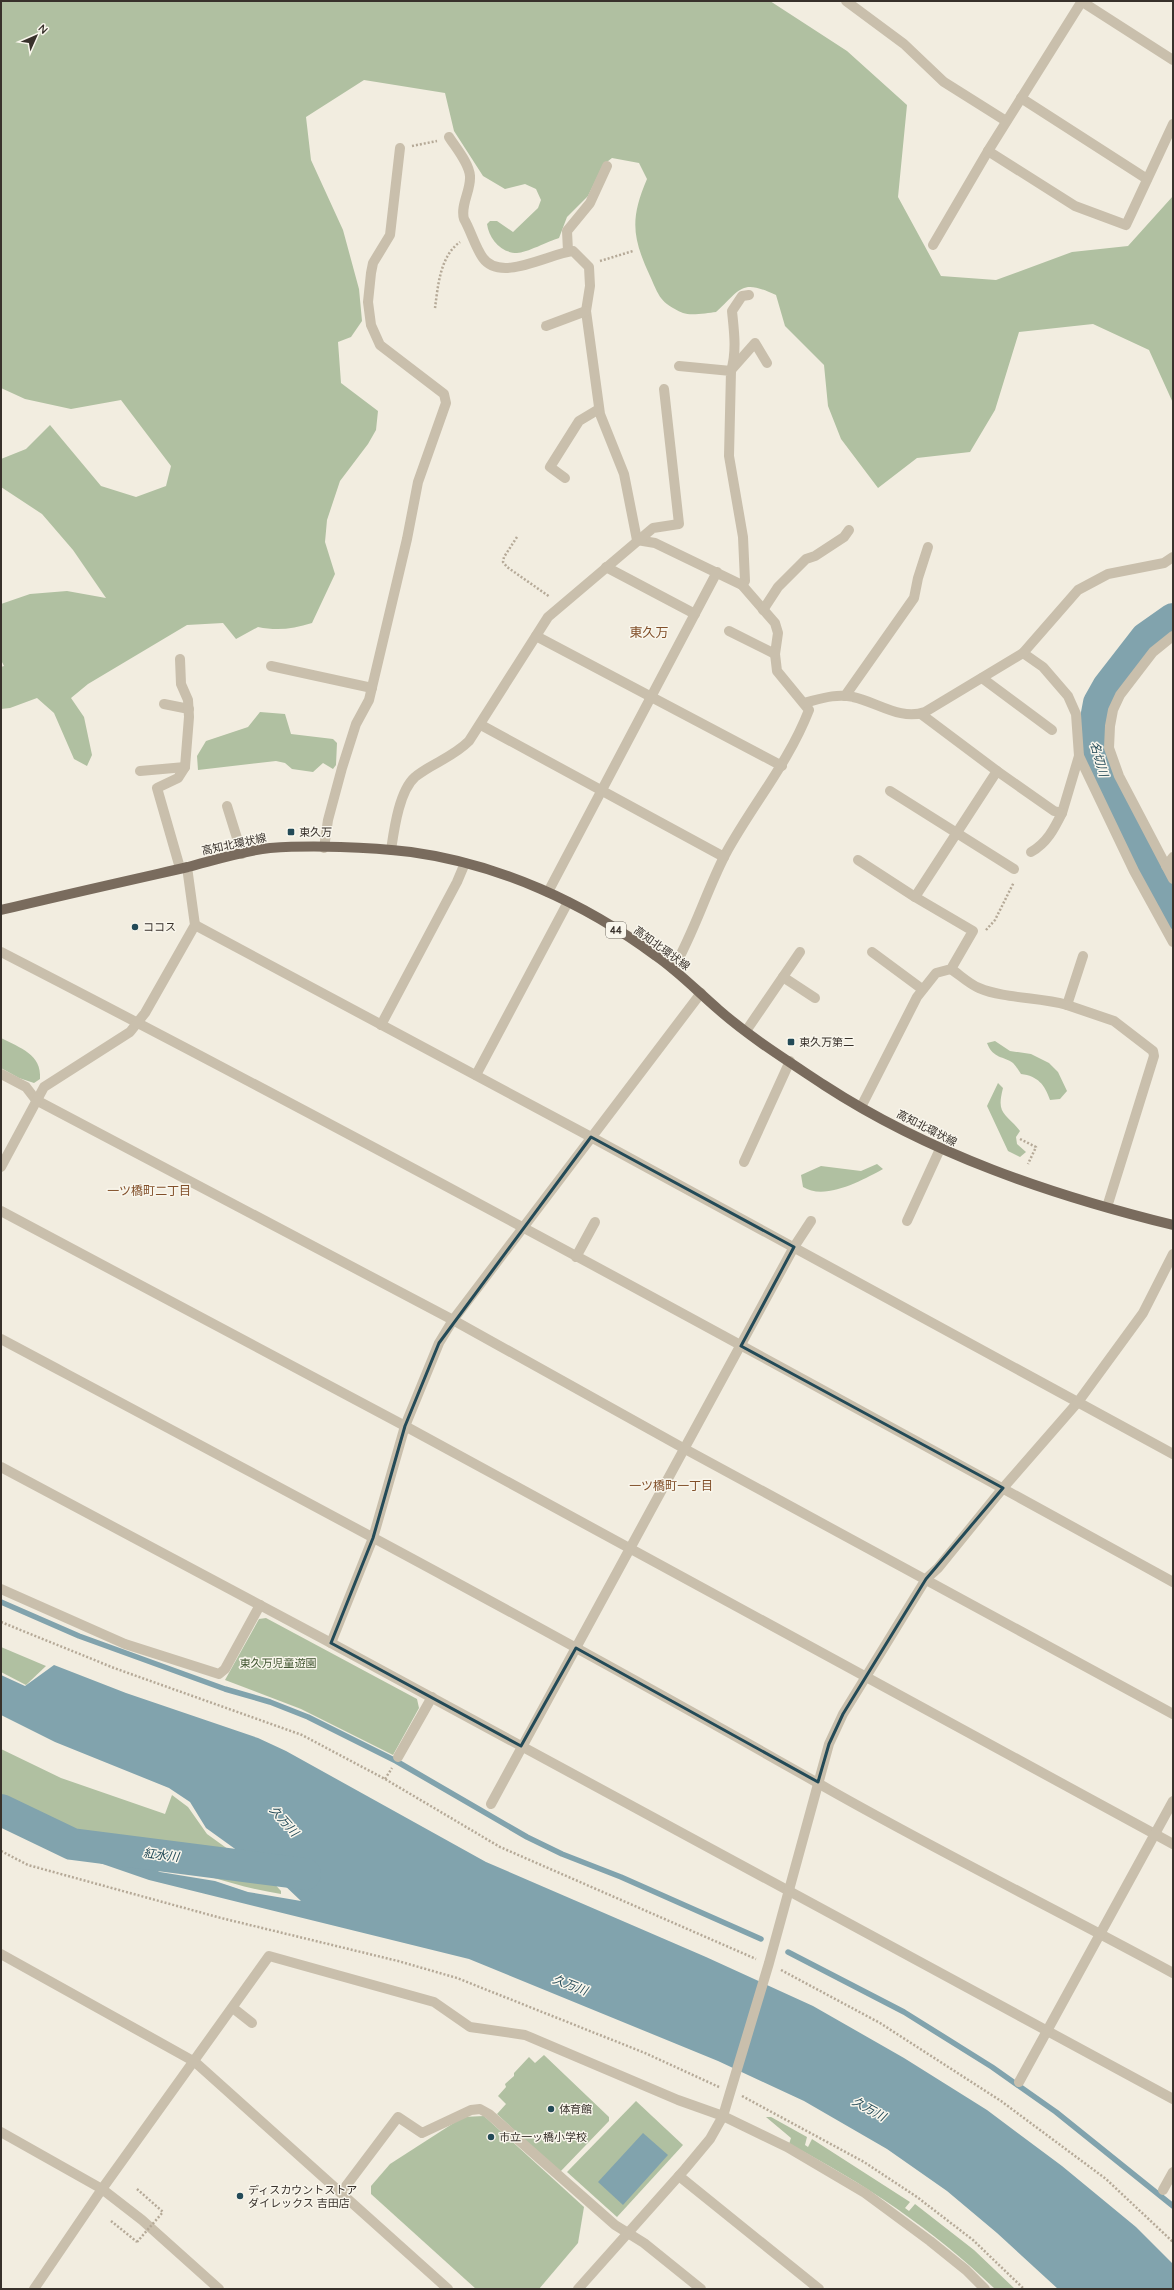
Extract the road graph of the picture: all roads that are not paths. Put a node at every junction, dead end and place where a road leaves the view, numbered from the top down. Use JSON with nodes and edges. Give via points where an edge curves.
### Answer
{"nodes":[{"id":1,"x":846,"y":1,"type":"edge"},
{"id":2,"x":1082,"y":1,"type":"edge"},
{"id":3,"x":1173,"y":60,"type":"edge"},
{"id":4,"x":1021,"y":98,"type":"junction"},
{"id":5,"x":1006,"y":122,"type":"junction"},
{"id":6,"x":1173,"y":124,"type":"edge"},
{"id":7,"x":449,"y":137,"type":"road end"},
{"id":8,"x":400,"y":148,"type":"road end"},
{"id":9,"x":988,"y":151,"type":"junction"},
{"id":10,"x":607,"y":166,"type":"dead end"},
{"id":11,"x":1147,"y":179,"type":"junction"},
{"id":12,"x":933,"y":245,"type":"dead end"},
{"id":13,"x":568,"y":252,"type":"junction"},
{"id":14,"x":749,"y":295,"type":"dead end"},
{"id":15,"x":586,"y":311,"type":"junction"},
{"id":16,"x":546,"y":326,"type":"dead end"},
{"id":17,"x":767,"y":363,"type":"dead end"},
{"id":18,"x":680,"y":366,"type":"dead end"},
{"id":19,"x":731,"y":371,"type":"junction"},
{"id":20,"x":664,"y":389,"type":"dead end"},
{"id":21,"x":599,"y":409,"type":"junction"},
{"id":22,"x":566,"y":478,"type":"dead end"},
{"id":23,"x":849,"y":530,"type":"dead end"},
{"id":24,"x":637,"y":540,"type":"junction"},
{"id":25,"x":928,"y":547,"type":"dead end"},
{"id":26,"x":1173,"y":557,"type":"edge"},
{"id":27,"x":606,"y":567,"type":"junction"},
{"id":28,"x":717,"y":572,"type":"junction"},
{"id":29,"x":742,"y":586,"type":"junction"},
{"id":30,"x":763,"y":610,"type":"junction"},
{"id":31,"x":695,"y":614,"type":"junction"},
{"id":32,"x":729,"y":631,"type":"dead end"},
{"id":33,"x":536,"y":636,"type":"junction"},
{"id":34,"x":1173,"y":636,"type":"edge"},
{"id":35,"x":1022,"y":653,"type":"junction"},
{"id":36,"x":775,"y":654,"type":"junction"},
{"id":37,"x":180,"y":659,"type":"dead end"},
{"id":38,"x":271,"y":666,"type":"dead end"},
{"id":39,"x":982,"y":678,"type":"junction"},
{"id":40,"x":372,"y":688,"type":"junction"},
{"id":41,"x":651,"y":696,"type":"junction"},
{"id":42,"x":845,"y":696,"type":"junction"},
{"id":43,"x":804,"y":703,"type":"junction"},
{"id":44,"x":164,"y":704,"type":"dead end"},
{"id":45,"x":189,"y":709,"type":"junction"},
{"id":46,"x":921,"y":714,"type":"junction"},
{"id":47,"x":481,"y":725,"type":"junction"},
{"id":48,"x":1052,"y":730,"type":"dead end"},
{"id":49,"x":1079,"y":756,"type":"junction"},
{"id":50,"x":782,"y":766,"type":"junction"},
{"id":51,"x":185,"y":767,"type":"junction"},
{"id":52,"x":140,"y":771,"type":"dead end"},
{"id":53,"x":997,"y":771,"type":"junction"},
{"id":54,"x":601,"y":790,"type":"junction"},
{"id":55,"x":890,"y":791,"type":"dead end"},
{"id":56,"x":227,"y":806,"type":"dead end"},
{"id":57,"x":1062,"y":813,"type":"junction"},
{"id":58,"x":957,"y":833,"type":"junction"},
{"id":59,"x":324,"y":848,"type":"junction"},
{"id":60,"x":391,"y":850,"type":"junction"},
{"id":61,"x":1031,"y":852,"type":"dead end"},
{"id":62,"x":242,"y":854,"type":"junction"},
{"id":63,"x":724,"y":857,"type":"junction"},
{"id":64,"x":1173,"y":857,"type":"edge"},
{"id":65,"x":858,"y":860,"type":"dead end"},
{"id":66,"x":465,"y":863,"type":"junction"},
{"id":67,"x":1166,"y":866,"type":"junction"},
{"id":68,"x":183,"y":868,"type":"junction"},
{"id":69,"x":1015,"y":874,"type":"road end"},
{"id":70,"x":1173,"y":879,"type":"edge"},
{"id":71,"x":548,"y":892,"type":"junction"},
{"id":72,"x":916,"y":897,"type":"junction"},
{"id":73,"x":568,"y":902,"type":"junction"},
{"id":74,"x":1,"y":910,"type":"edge"},
{"id":75,"x":195,"y":925,"type":"junction"},
{"id":76,"x":1173,"y":942,"type":"edge"},
{"id":77,"x":1,"y":952,"type":"edge"},
{"id":78,"x":800,"y":952,"type":"dead end"},
{"id":79,"x":872,"y":952,"type":"dead end"},
{"id":80,"x":1082,"y":956,"type":"dead end"},
{"id":81,"x":673,"y":969,"type":"junction"},
{"id":82,"x":951,"y":969,"type":"junction"},
{"id":83,"x":783,"y":977,"type":"junction"},
{"id":84,"x":922,"y":989,"type":"junction"},
{"id":85,"x":702,"y":993,"type":"junction"},
{"id":86,"x":815,"y":998,"type":"dead end"},
{"id":87,"x":1067,"y":1005,"type":"junction"},
{"id":88,"x":139,"y":1023,"type":"junction"},
{"id":89,"x":381,"y":1025,"type":"junction"},
{"id":90,"x":746,"y":1031,"type":"junction"},
{"id":91,"x":790,"y":1061,"type":"junction"},
{"id":92,"x":1,"y":1074,"type":"edge"},
{"id":93,"x":476,"y":1075,"type":"junction"},
{"id":94,"x":36,"y":1100,"type":"junction"},
{"id":95,"x":861,"y":1107,"type":"junction"},
{"id":96,"x":591,"y":1137,"type":"junction"},
{"id":97,"x":940,"y":1149,"type":"junction"},
{"id":98,"x":744,"y":1162,"type":"dead end"},
{"id":99,"x":1,"y":1167,"type":"edge"},
{"id":100,"x":1107,"y":1207,"type":"junction"},
{"id":101,"x":1,"y":1211,"type":"edge"},
{"id":102,"x":811,"y":1221,"type":"dead end"},
{"id":103,"x":907,"y":1221,"type":"dead end"},
{"id":104,"x":595,"y":1222,"type":"dead end"},
{"id":105,"x":1173,"y":1225,"type":"edge"},
{"id":106,"x":524,"y":1228,"type":"junction"},
{"id":107,"x":794,"y":1247,"type":"junction"},
{"id":108,"x":1173,"y":1254,"type":"edge"},
{"id":109,"x":576,"y":1257,"type":"junction"},
{"id":110,"x":453,"y":1320,"type":"junction"},
{"id":111,"x":1,"y":1339,"type":"edge"},
{"id":112,"x":740,"y":1346,"type":"junction"},
{"id":113,"x":1078,"y":1402,"type":"junction"},
{"id":114,"x":405,"y":1426,"type":"junction"},
{"id":115,"x":685,"y":1448,"type":"junction"},
{"id":116,"x":1173,"y":1454,"type":"edge"},
{"id":117,"x":1,"y":1467,"type":"edge"},
{"id":118,"x":1003,"y":1488,"type":"junction"},
{"id":119,"x":373,"y":1538,"type":"junction"},
{"id":120,"x":630,"y":1549,"type":"junction"},
{"id":121,"x":926,"y":1579,"type":"junction"},
{"id":122,"x":1173,"y":1582,"type":"edge"},
{"id":123,"x":1,"y":1589,"type":"edge"},
{"id":124,"x":260,"y":1605,"type":"junction"},
{"id":125,"x":331,"y":1642,"type":"junction"},
{"id":126,"x":576,"y":1648,"type":"junction"},
{"id":127,"x":866,"y":1677,"type":"junction"},
{"id":128,"x":432,"y":1697,"type":"junction"},
{"id":129,"x":1173,"y":1714,"type":"edge"},
{"id":130,"x":521,"y":1746,"type":"junction"},
{"id":131,"x":398,"y":1757,"type":"dead end"},
{"id":132,"x":818,"y":1782,"type":"junction"},
{"id":133,"x":1173,"y":1801,"type":"edge"},
{"id":134,"x":491,"y":1804,"type":"dead end"},
{"id":135,"x":1155,"y":1834,"type":"junction"},
{"id":136,"x":1173,"y":1844,"type":"edge"},
{"id":137,"x":788,"y":1890,"type":"junction"},
{"id":138,"x":1100,"y":1933,"type":"junction"},
{"id":139,"x":1,"y":1954,"type":"edge"},
{"id":140,"x":1173,"y":1973,"type":"edge"},
{"id":141,"x":233,"y":2008,"type":"junction"},
{"id":142,"x":252,"y":2023,"type":"dead end"},
{"id":143,"x":1047,"y":2031,"type":"junction"},
{"id":144,"x":195,"y":2062,"type":"junction"},
{"id":145,"x":1019,"y":2082,"type":"dead end"},
{"id":146,"x":1173,"y":2099,"type":"edge"},
{"id":147,"x":724,"y":2116,"type":"junction"},
{"id":148,"x":1,"y":2132,"type":"edge"},
{"id":149,"x":1173,"y":2172,"type":"edge"},
{"id":150,"x":679,"y":2176,"type":"junction"},
{"id":151,"x":346,"y":2186,"type":"dead end"},
{"id":152,"x":102,"y":2189,"type":"junction"},
{"id":153,"x":1163,"y":2190,"type":"dead end"},
{"id":154,"x":629,"y":2233,"type":"junction"},
{"id":155,"x":34,"y":2289,"type":"edge"},
{"id":156,"x":219,"y":2289,"type":"edge"},
{"id":157,"x":448,"y":2289,"type":"edge"},
{"id":158,"x":578,"y":2289,"type":"edge"},
{"id":159,"x":701,"y":2289,"type":"edge"},
{"id":160,"x":819,"y":2289,"type":"edge"},
{"id":161,"x":985,"y":2289,"type":"edge"}],
"edges":[{"from":1,"to":5,"type":"street","via":[[904,44],[944,82]]},
{"from":2,"to":3,"type":"street"},
{"from":2,"to":4,"type":"street"},
{"from":4,"to":5,"type":"street"},
{"from":4,"to":11,"type":"street"},
{"from":5,"to":9,"type":"street"},
{"from":6,"to":11,"type":"street"},
{"from":7,"to":13,"type":"street","via":[[466,164],[470,176],[462,213],[488,263],[504,268],[520,267]]},
{"from":8,"to":40,"type":"street","via":[[390,236],[373,263],[371,273],[368,302],[370,325],[380,345],[444,394],[446,403],[418,482]]},
{"from":9,"to":11,"type":"street","via":[[1075,206],[1126,225]]},
{"from":9,"to":12,"type":"street"},
{"from":10,"to":13,"type":"street","via":[[590,203],[567,231]]},
{"from":13,"to":15,"type":"street","via":[[573,251],[589,267],[590,286]]},
{"from":14,"to":19,"type":"street","via":[[742,296],[732,311],[735,340]]},
{"from":15,"to":16,"type":"street"},
{"from":15,"to":21,"type":"street"},
{"from":17,"to":19,"type":"street","via":[[755,343]]},
{"from":18,"to":19,"type":"street"},
{"from":19,"to":29,"type":"street","via":[[729,456],[744,537],[745,581]]},
{"from":20,"to":24,"type":"street","via":[[679,524],[654,528]]},
{"from":21,"to":22,"type":"street","via":[[580,421],[550,467]]},
{"from":21,"to":24,"type":"street","via":[[624,474]]},
{"from":23,"to":30,"type":"street","via":[[844,537],[806,559],[778,588]]},
{"from":24,"to":27,"type":"street"},
{"from":24,"to":28,"type":"street","via":[[655,543]]},
{"from":25,"to":42,"type":"street","via":[[914,598]]},
{"from":26,"to":35,"type":"street","via":[[1164,563],[1108,574],[1078,590]]},
{"from":27,"to":31,"type":"street"},
{"from":27,"to":33,"type":"street","via":[[561,604],[548,617]]},
{"from":28,"to":29,"type":"street"},
{"from":28,"to":31,"type":"street"},
{"from":29,"to":30,"type":"street"},
{"from":30,"to":36,"type":"street","via":[[775,624],[778,633]]},
{"from":31,"to":41,"type":"street"},
{"from":32,"to":36,"type":"street"},
{"from":33,"to":41,"type":"street"},
{"from":33,"to":47,"type":"street"},
{"from":34,"to":67,"type":"street","via":[[1153,652],[1120,695],[1113,710],[1109,748],[1118,776]]},
{"from":35,"to":39,"type":"street"},
{"from":35,"to":49,"type":"street","via":[[1043,667],[1068,696],[1076,714]]},
{"from":36,"to":43,"type":"street","via":[[777,671]]},
{"from":37,"to":45,"type":"street","via":[[181,684]]},
{"from":38,"to":40,"type":"street"},
{"from":39,"to":46,"type":"street"},
{"from":39,"to":48,"type":"street"},
{"from":40,"to":59,"type":"street","via":[[369,700],[356,724],[342,768],[328,820]]},
{"from":41,"to":50,"type":"street"},
{"from":41,"to":54,"type":"street"},
{"from":42,"to":43,"type":"street","via":[[833,696]]},
{"from":42,"to":46,"type":"street","via":[[907,715]]},
{"from":43,"to":50,"type":"street","via":[[810,710],[798,740]]},
{"from":44,"to":45,"type":"street"},
{"from":45,"to":51,"type":"street"},
{"from":46,"to":53,"type":"street"},
{"from":47,"to":54,"type":"street"},
{"from":47,"to":60,"type":"street","via":[[461,749],[420,774],[408,786],[395,825]]},
{"from":49,"to":57,"type":"street"},
{"from":49,"to":76,"type":"street","via":[[1134,871]]},
{"from":50,"to":63,"type":"street"},
{"from":51,"to":52,"type":"street"},
{"from":51,"to":68,"type":"street","via":[[178,778],[157,788]]},
{"from":53,"to":57,"type":"street","via":[[1054,811]]},
{"from":53,"to":58,"type":"street"},
{"from":54,"to":63,"type":"street"},
{"from":54,"to":71,"type":"street"},
{"from":55,"to":58,"type":"street"},
{"from":56,"to":62,"type":"street"},
{"from":57,"to":61,"type":"street","via":[[1054,830],[1041,846]]},
{"from":58,"to":69,"type":"street"},
{"from":58,"to":72,"type":"street"},
{"from":59,"to":60,"type":"main road","name":"高知北環状線","number":"44"},
{"from":59,"to":62,"type":"main road","name":"高知北環状線","number":"44","via":[[268,848]]},
{"from":60,"to":66,"type":"main road","name":"高知北環状線","number":"44"},
{"from":62,"to":68,"type":"main road","name":"高知北環状線","number":"44"},
{"from":63,"to":81,"type":"street"},
{"from":64,"to":67,"type":"street"},
{"from":65,"to":72,"type":"street"},
{"from":66,"to":71,"type":"main road","name":"高知北環状線","number":"44"},
{"from":66,"to":89,"type":"street"},
{"from":67,"to":70,"type":"street"},
{"from":68,"to":74,"type":"main road","name":"高知北環状線","number":"44"},
{"from":68,"to":75,"type":"street"},
{"from":71,"to":73,"type":"main road","name":"高知北環状線","number":"44"},
{"from":72,"to":82,"type":"street","via":[[973,931]]},
{"from":73,"to":81,"type":"main road","name":"高知北環状線","number":"44","via":[[634,941]]},
{"from":73,"to":93,"type":"street"},
{"from":75,"to":88,"type":"street"},
{"from":75,"to":89,"type":"street"},
{"from":77,"to":88,"type":"street"},
{"from":78,"to":83,"type":"street"},
{"from":79,"to":84,"type":"street"},
{"from":80,"to":87,"type":"street"},
{"from":81,"to":85,"type":"main road","name":"高知北環状線","number":"44"},
{"from":82,"to":84,"type":"street","via":[[936,973]]},
{"from":82,"to":87,"type":"street","via":[[979,988]]},
{"from":83,"to":86,"type":"street"},
{"from":83,"to":90,"type":"street"},
{"from":84,"to":95,"type":"street"},
{"from":85,"to":90,"type":"main road","name":"高知北環状線","number":"44"},
{"from":85,"to":96,"type":"street"},
{"from":87,"to":100,"type":"street","via":[[1114,1021],[1153,1051],[1154,1056]]},
{"from":88,"to":94,"type":"street","via":[[130,1032],[44,1087]]},
{"from":88,"to":106,"type":"street"},
{"from":89,"to":93,"type":"street"},
{"from":90,"to":91,"type":"main road","name":"高知北環状線","number":"44"},
{"from":91,"to":95,"type":"main road","name":"高知北環状線","number":"44"},
{"from":91,"to":98,"type":"street"},
{"from":92,"to":94,"type":"street","via":[[26,1087]]},
{"from":93,"to":96,"type":"street"},
{"from":94,"to":99,"type":"street"},
{"from":94,"to":110,"type":"street"},
{"from":95,"to":97,"type":"main road","name":"高知北環状線","number":"44"},
{"from":96,"to":106,"type":"street"},
{"from":96,"to":107,"type":"street"},
{"from":97,"to":100,"type":"main road","name":"高知北環状線","number":"44","via":[[978,1166]]},
{"from":97,"to":103,"type":"street"},
{"from":100,"to":105,"type":"main road","name":"高知北環状線","number":"44"},
{"from":101,"to":114,"type":"street"},
{"from":102,"to":107,"type":"street"},
{"from":104,"to":109,"type":"street"},
{"from":106,"to":109,"type":"street"},
{"from":106,"to":110,"type":"street"},
{"from":107,"to":112,"type":"street"},
{"from":107,"to":113,"type":"street"},
{"from":108,"to":113,"type":"street","via":[[1143,1313]]},
{"from":109,"to":112,"type":"street"},
{"from":110,"to":114,"type":"street","via":[[439,1343]]},
{"from":110,"to":115,"type":"street"},
{"from":111,"to":119,"type":"street"},
{"from":112,"to":115,"type":"street"},
{"from":112,"to":118,"type":"street"},
{"from":113,"to":116,"type":"street"},
{"from":113,"to":118,"type":"street"},
{"from":114,"to":119,"type":"street"},
{"from":114,"to":120,"type":"street"},
{"from":115,"to":120,"type":"street"},
{"from":115,"to":121,"type":"street"},
{"from":117,"to":124,"type":"street"},
{"from":118,"to":121,"type":"street"},
{"from":118,"to":122,"type":"street"},
{"from":119,"to":125,"type":"street"},
{"from":119,"to":126,"type":"street"},
{"from":120,"to":126,"type":"street"},
{"from":120,"to":127,"type":"street"},
{"from":121,"to":127,"type":"street"},
{"from":121,"to":129,"type":"street"},
{"from":123,"to":124,"type":"street","via":[[125,1644],[219,1674],[225,1669]]},
{"from":124,"to":125,"type":"street"},
{"from":125,"to":128,"type":"street"},
{"from":126,"to":130,"type":"street"},
{"from":126,"to":132,"type":"street"},
{"from":127,"to":132,"type":"street","via":[[843,1714],[829,1744]]},
{"from":127,"to":135,"type":"street"},
{"from":128,"to":130,"type":"street"},
{"from":128,"to":131,"type":"street"},
{"from":130,"to":134,"type":"street"},
{"from":130,"to":137,"type":"street"},
{"from":132,"to":137,"type":"street"},
{"from":132,"to":138,"type":"street"},
{"from":133,"to":135,"type":"street"},
{"from":135,"to":136,"type":"street"},
{"from":135,"to":138,"type":"street"},
{"from":137,"to":143,"type":"street"},
{"from":137,"to":147,"type":"street"},
{"from":138,"to":140,"type":"street"},
{"from":138,"to":143,"type":"street"},
{"from":139,"to":144,"type":"street"},
{"from":141,"to":142,"type":"street"},
{"from":141,"to":144,"type":"street"},
{"from":141,"to":147,"type":"street","via":[[269,1956],[434,2002],[470,2026],[525,2036],[678,2100]]},
{"from":143,"to":145,"type":"street"},
{"from":143,"to":146,"type":"street"},
{"from":144,"to":152,"type":"street"},
{"from":144,"to":157,"type":"street"},
{"from":147,"to":150,"type":"street","via":[[710,2139]]},
{"from":147,"to":161,"type":"street","via":[[787,2147],[865,2193],[930,2241]]},
{"from":148,"to":152,"type":"street"},
{"from":149,"to":153,"type":"street"},
{"from":150,"to":154,"type":"street"},
{"from":150,"to":160,"type":"street"},
{"from":151,"to":154,"type":"street","via":[[398,2117],[422,2133],[471,2110],[480,2109],[489,2114],[615,2225]]},
{"from":152,"to":155,"type":"street"},
{"from":152,"to":156,"type":"street","via":[[142,2220]]},
{"from":154,"to":158,"type":"street"},
{"from":154,"to":159,"type":"street"}]}
